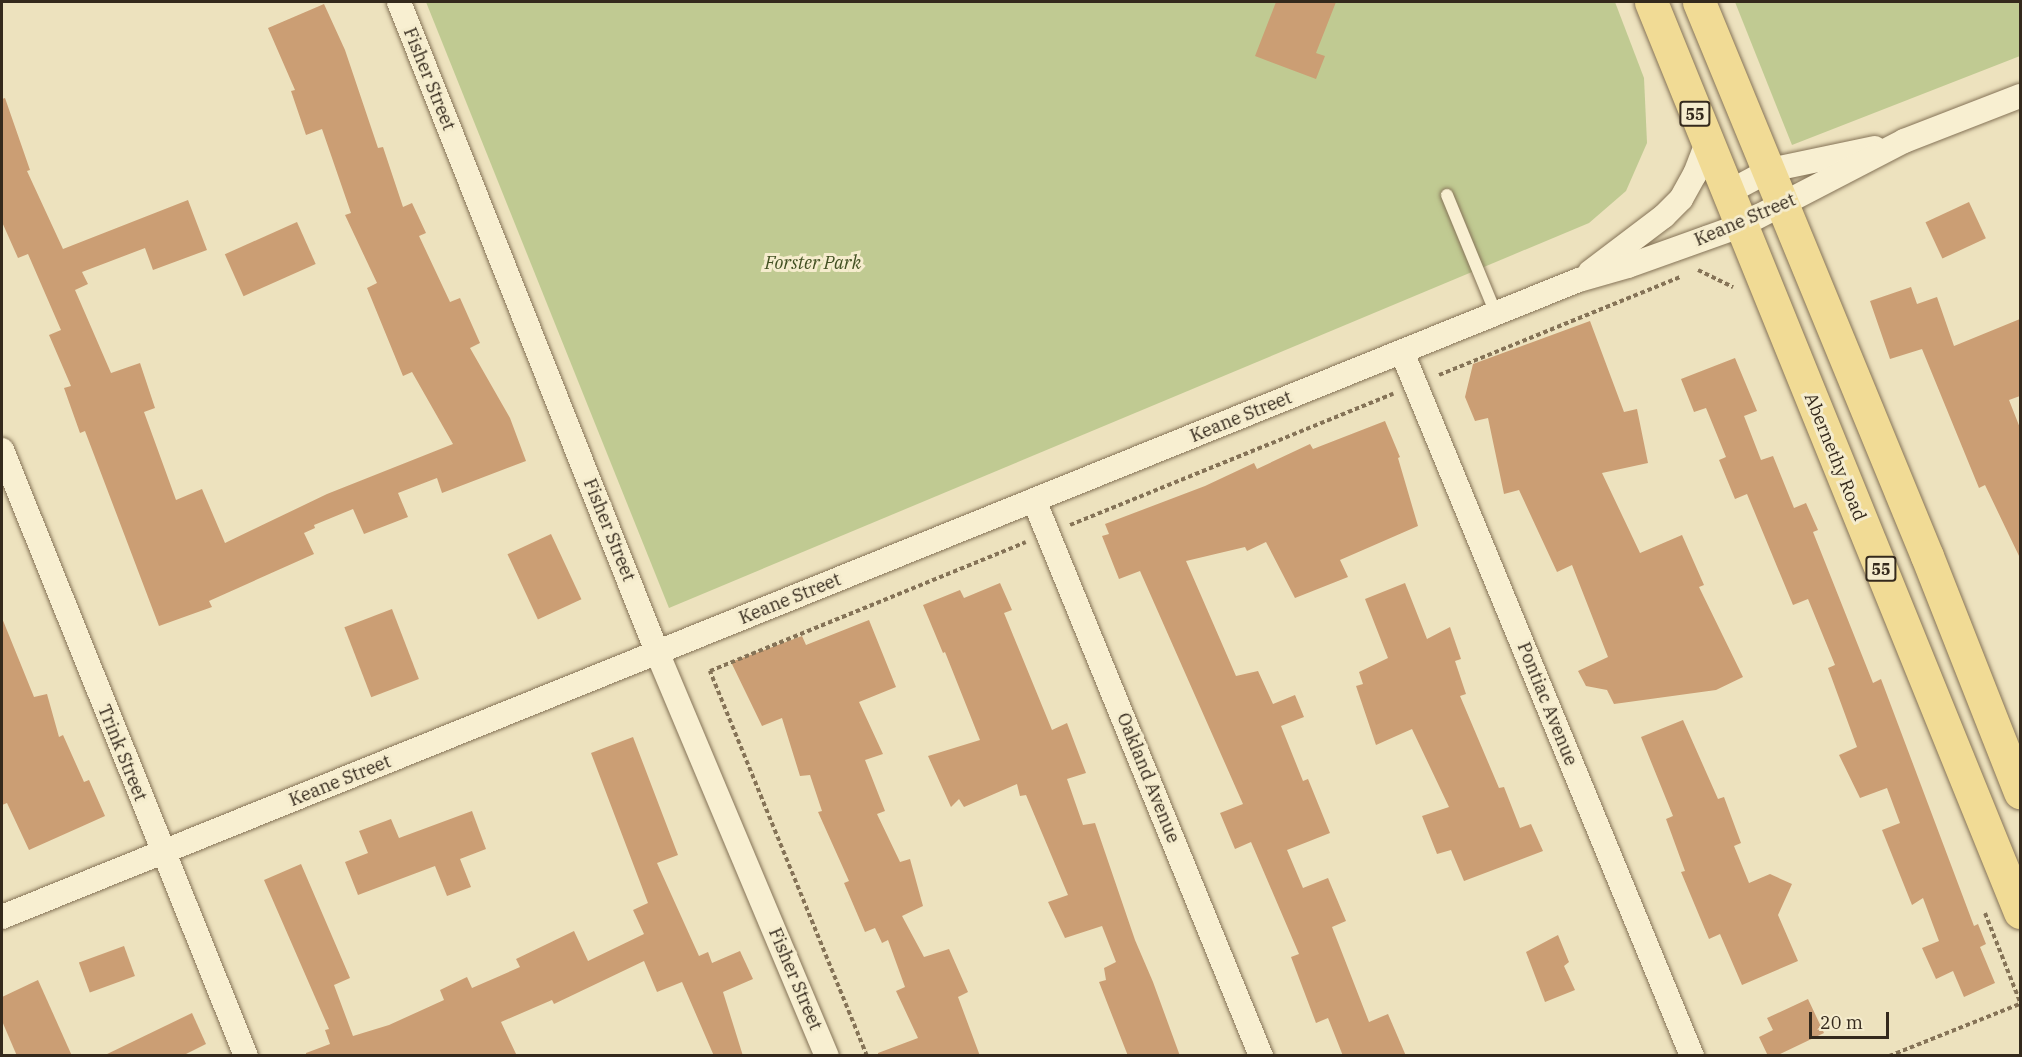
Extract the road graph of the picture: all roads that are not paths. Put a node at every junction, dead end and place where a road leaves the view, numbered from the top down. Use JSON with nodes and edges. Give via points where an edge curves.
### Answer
{"nodes":[{"id":1,"x":399,"y":2,"type":"edge"},
{"id":2,"x":1651,"y":2,"type":"edge"},
{"id":3,"x":1699,"y":2,"type":"edge"},
{"id":4,"x":2020,"y":96,"type":"edge"},
{"id":5,"x":1904,"y":141,"type":"junction"},
{"id":6,"x":1707,"y":143,"type":"junction"},
{"id":7,"x":1770,"y":170,"type":"junction"},
{"id":8,"x":1727,"y":193,"type":"junction"},
{"id":9,"x":1447,"y":195,"type":"dead end"},
{"id":10,"x":1784,"y":205,"type":"junction"},
{"id":11,"x":1740,"y":226,"type":"junction"},
{"id":12,"x":1579,"y":280,"type":"junction"},
{"id":13,"x":1496,"y":314,"type":"junction"},
{"id":14,"x":1402,"y":352,"type":"junction"},
{"id":15,"x":2,"y":450,"type":"edge"},
{"id":16,"x":1034,"y":500,"type":"junction"},
{"id":17,"x":657,"y":652,"type":"junction"},
{"id":18,"x":2020,"y":792,"type":"edge"},
{"id":19,"x":162,"y":853,"type":"junction"},
{"id":20,"x":2020,"y":912,"type":"edge"},
{"id":21,"x":2,"y":917,"type":"edge"},
{"id":22,"x":246,"y":1056,"type":"edge"},
{"id":23,"x":827,"y":1056,"type":"edge"},
{"id":24,"x":1261,"y":1056,"type":"edge"},
{"id":25,"x":1692,"y":1056,"type":"edge"}],
"edges":[{"from":1,"to":17,"type":"street","name":"Fisher Street"},
{"from":2,"to":6,"type":"main road","name":"Abernethy Road","number":"55"},
{"from":3,"to":7,"type":"main road","number":"55"},
{"from":4,"to":5,"type":"street","name":"Keane Street"},
{"from":5,"to":7,"type":"street","name":"Keane Street"},
{"from":5,"to":10,"type":"street","name":"Keane Street"},
{"from":6,"to":8,"type":"main road","name":"Abernethy Road","number":"55"},
{"from":6,"to":12,"type":"street","name":"Keane Street","via":[[1681,199],[1645,232]]},
{"from":7,"to":8,"type":"street","name":"Keane Street"},
{"from":7,"to":10,"type":"main road","number":"55"},
{"from":8,"to":11,"type":"main road","name":"Abernethy Road","number":"55"},
{"from":9,"to":13,"type":"lane"},
{"from":10,"to":11,"type":"street","name":"Keane Street"},
{"from":10,"to":18,"type":"main road","number":"55"},
{"from":11,"to":12,"type":"street","name":"Keane Street"},
{"from":11,"to":20,"type":"main road","name":"Abernethy Road","number":"55"},
{"from":12,"to":13,"type":"street","name":"Keane Street"},
{"from":13,"to":14,"type":"street","name":"Keane Street"},
{"from":14,"to":16,"type":"street","name":"Keane Street"},
{"from":14,"to":25,"type":"street","name":"Pontiac Avenue"},
{"from":15,"to":19,"type":"street","name":"Trink Street"},
{"from":16,"to":17,"type":"street","name":"Keane Street"},
{"from":16,"to":24,"type":"street","name":"Oakland Avenue"},
{"from":17,"to":19,"type":"street","name":"Keane Street"},
{"from":17,"to":23,"type":"street","name":"Fisher Street"},
{"from":19,"to":21,"type":"street","name":"Keane Street"},
{"from":19,"to":22,"type":"street","name":"Trink Street"}]}
